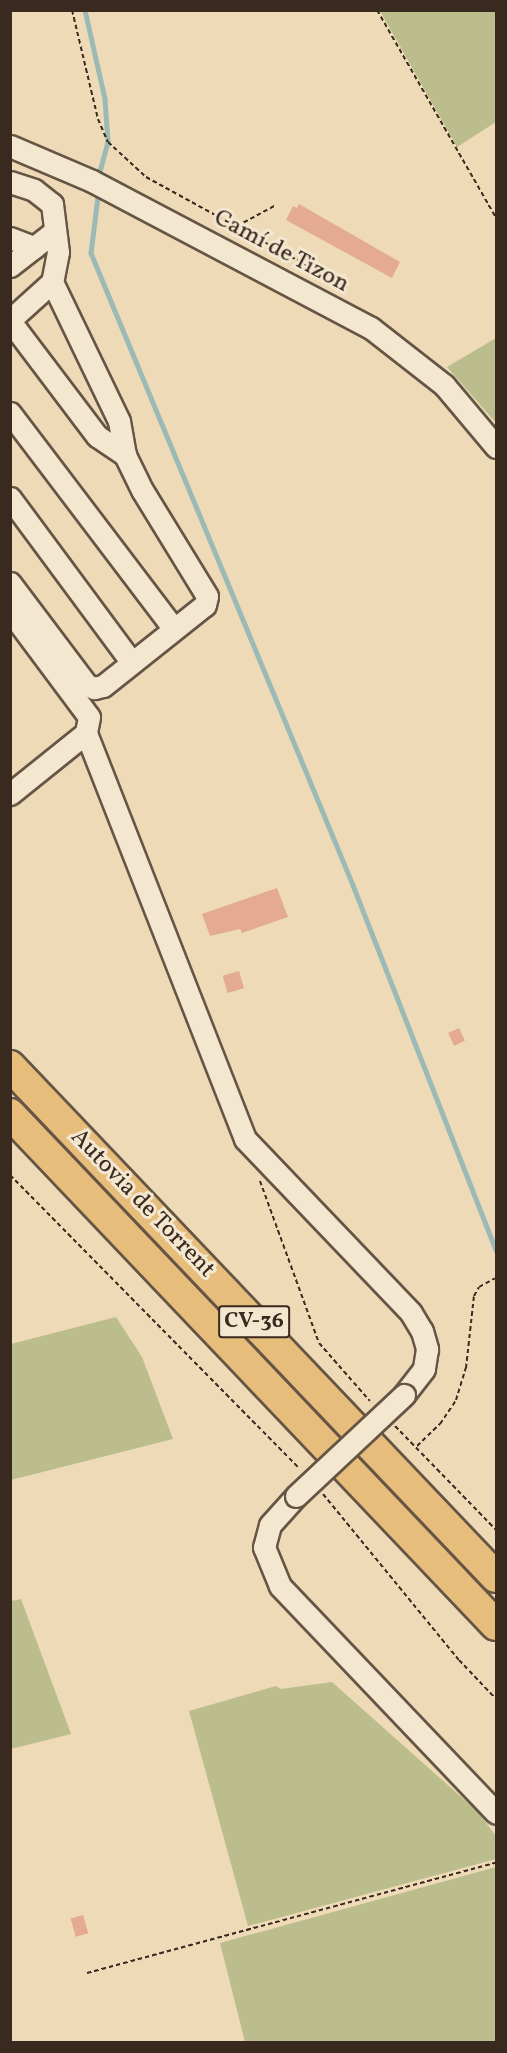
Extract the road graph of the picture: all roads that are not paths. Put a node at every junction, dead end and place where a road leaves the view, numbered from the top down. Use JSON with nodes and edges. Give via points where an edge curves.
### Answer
{"nodes":[{"id":1,"x":10,"y":146,"type":"edge"},
{"id":2,"x":10,"y":182,"type":"edge"},
{"id":3,"x":56,"y":231,"type":"junction"},
{"id":4,"x":10,"y":238,"type":"edge"},
{"id":5,"x":34,"y":247,"type":"junction"},
{"id":6,"x":10,"y":266,"type":"edge"},
{"id":7,"x":52,"y":282,"type":"junction"},
{"id":8,"x":10,"y":320,"type":"edge"},
{"id":9,"x":10,"y":413,"type":"edge"},
{"id":10,"x":496,"y":447,"type":"edge"},
{"id":11,"x":125,"y":455,"type":"junction"},
{"id":12,"x":10,"y":498,"type":"edge"},
{"id":13,"x":10,"y":583,"type":"edge"},
{"id":14,"x":10,"y":611,"type":"edge"},
{"id":15,"x":174,"y":630,"type":"junction"},
{"id":16,"x":132,"y":663,"type":"junction"},
{"id":17,"x":86,"y":733,"type":"junction"},
{"id":18,"x":10,"y":794,"type":"edge"},
{"id":19,"x":10,"y":1066,"type":"edge"},
{"id":20,"x":10,"y":1114,"type":"edge"},
{"id":21,"x":496,"y":1577,"type":"edge"},
{"id":22,"x":496,"y":1625,"type":"edge"},
{"id":23,"x":496,"y":1813,"type":"edge"}],
"edges":[{"from":1,"to":10,"type":"street","name":"Camí de Tizon","via":[[92,181],[371,328],[444,385]]},
{"from":2,"to":3,"type":"street","via":[[34,190],[52,204]]},
{"from":3,"to":5,"type":"street"},
{"from":3,"to":7,"type":"street","via":[[58,252]]},
{"from":4,"to":5,"type":"street"},
{"from":5,"to":6,"type":"street"},
{"from":7,"to":8,"type":"street"},
{"from":7,"to":11,"type":"street","via":[[119,421]]},
{"from":8,"to":11,"type":"street","via":[[98,436]]},
{"from":9,"to":15,"type":"street"},
{"from":11,"to":15,"type":"street","via":[[207,596],[205,605]]},
{"from":12,"to":16,"type":"street"},
{"from":13,"to":16,"type":"street","via":[[87,685],[103,686]]},
{"from":14,"to":17,"type":"street","via":[[89,717]]},
{"from":15,"to":16,"type":"street"},
{"from":17,"to":18,"type":"street"},
{"from":17,"to":23,"type":"street","bridge":true,"via":[[245,1139],[411,1313],[427,1349],[424,1369],[404,1395],[296,1496],[270,1525],[264,1547],[280,1586]]},
{"from":19,"to":21,"type":"highway","name":"Autovia de Torrent","number":"CV-36"},
{"from":20,"to":22,"type":"highway","name":"Autovia de Torrent","number":"CV-36"}]}
